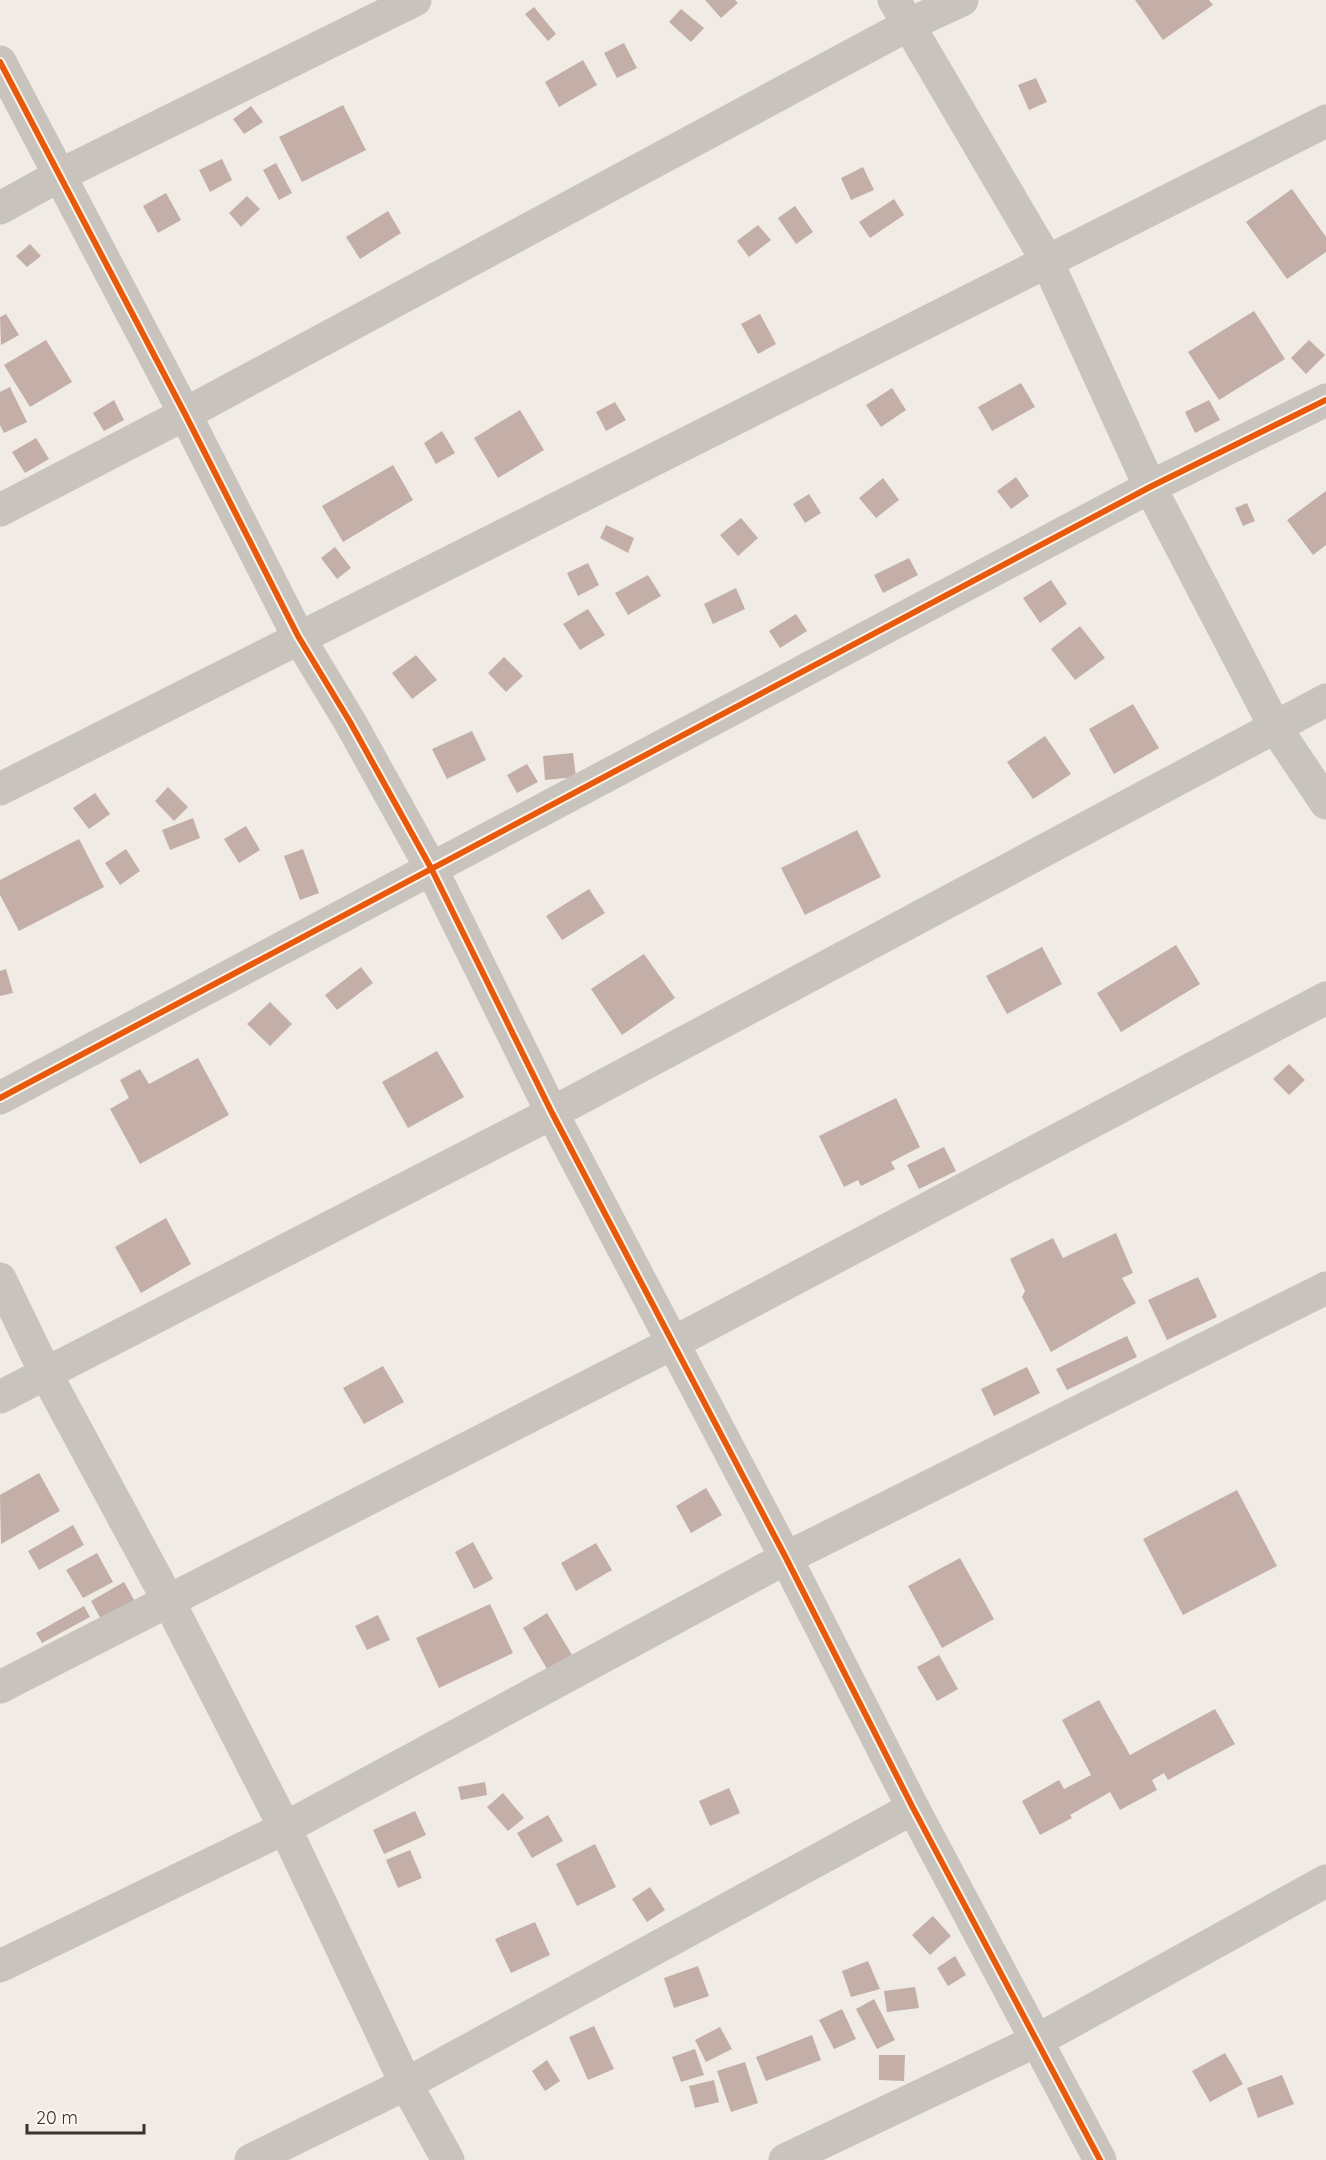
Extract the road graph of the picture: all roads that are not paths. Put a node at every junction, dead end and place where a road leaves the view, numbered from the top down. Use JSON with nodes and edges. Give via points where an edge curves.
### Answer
{"nodes":[{"id":1,"x":415,"y":0,"type":"edge"},
{"id":2,"x":962,"y":0,"type":"edge"},
{"id":3,"x":901,"y":13,"type":"edge"},
{"id":4,"x":0,"y":62,"type":"edge"},
{"id":5,"x":1326,"y":121,"type":"edge"},
{"id":6,"x":60,"y":175,"type":"junction"},
{"id":7,"x":0,"y":208,"type":"edge"},
{"id":8,"x":1046,"y":259,"type":"junction"},
{"id":9,"x":1326,"y":399,"type":"edge"},
{"id":10,"x":186,"y":414,"type":"junction"},
{"id":11,"x":1150,"y":487,"type":"junction"},
{"id":12,"x":0,"y":510,"type":"edge"},
{"id":13,"x":298,"y":636,"type":"junction"},
{"id":14,"x":1326,"y":700,"type":"edge"},
{"id":15,"x":1275,"y":727,"type":"junction"},
{"id":16,"x":0,"y":789,"type":"edge"},
{"id":17,"x":1326,"y":803,"type":"edge"},
{"id":18,"x":431,"y":868,"type":"junction"},
{"id":19,"x":1326,"y":998,"type":"edge"},
{"id":20,"x":0,"y":1098,"type":"edge"},
{"id":21,"x":552,"y":1113,"type":"junction"},
{"id":22,"x":0,"y":1279,"type":"edge"},
{"id":23,"x":1326,"y":1288,"type":"edge"},
{"id":24,"x":671,"y":1344,"type":"junction"},
{"id":25,"x":46,"y":1374,"type":"junction"},
{"id":26,"x":0,"y":1397,"type":"edge"},
{"id":27,"x":786,"y":1558,"type":"junction"},
{"id":28,"x":168,"y":1600,"type":"junction"},
{"id":29,"x":0,"y":1687,"type":"edge"},
{"id":30,"x":914,"y":1808,"type":"junction"},
{"id":31,"x":285,"y":1828,"type":"junction"},
{"id":32,"x":1326,"y":1881,"type":"edge"},
{"id":33,"x":0,"y":1966,"type":"edge"},
{"id":34,"x":1038,"y":2040,"type":"junction"},
{"id":35,"x":406,"y":2084,"type":"junction"},
{"id":36,"x":251,"y":2160,"type":"edge"},
{"id":37,"x":448,"y":2160,"type":"edge"},
{"id":38,"x":785,"y":2160,"type":"edge"},
{"id":39,"x":1100,"y":2160,"type":"edge"}],
"edges":[{"from":1,"to":6,"type":"street"},
{"from":2,"to":3,"type":"street"},
{"from":3,"to":8,"type":"street"},
{"from":3,"to":10,"type":"street"},
{"from":4,"to":6,"type":"street"},
{"from":5,"to":8,"type":"street"},
{"from":6,"to":7,"type":"street"},
{"from":6,"to":10,"type":"street"},
{"from":8,"to":11,"type":"street"},
{"from":8,"to":13,"type":"street"},
{"from":9,"to":11,"type":"street"},
{"from":10,"to":12,"type":"street"},
{"from":10,"to":13,"type":"street"},
{"from":11,"to":15,"type":"street"},
{"from":11,"to":18,"type":"street"},
{"from":13,"to":16,"type":"street"},
{"from":13,"to":18,"type":"street"},
{"from":14,"to":15,"type":"street"},
{"from":15,"to":17,"type":"street"},
{"from":15,"to":21,"type":"street"},
{"from":18,"to":20,"type":"street"},
{"from":18,"to":21,"type":"street"},
{"from":19,"to":24,"type":"street"},
{"from":21,"to":24,"type":"street"},
{"from":21,"to":25,"type":"street"},
{"from":22,"to":25,"type":"street"},
{"from":23,"to":27,"type":"street"},
{"from":24,"to":27,"type":"street"},
{"from":24,"to":28,"type":"street"},
{"from":25,"to":26,"type":"street"},
{"from":25,"to":28,"type":"street"},
{"from":27,"to":30,"type":"street"},
{"from":27,"to":31,"type":"street"},
{"from":28,"to":29,"type":"street"},
{"from":28,"to":31,"type":"street"},
{"from":30,"to":34,"type":"street"},
{"from":30,"to":35,"type":"street"},
{"from":31,"to":33,"type":"street"},
{"from":31,"to":35,"type":"street"},
{"from":32,"to":34,"type":"street"},
{"from":34,"to":38,"type":"street"},
{"from":34,"to":39,"type":"street"},
{"from":35,"to":36,"type":"street"},
{"from":35,"to":37,"type":"street"}]}
